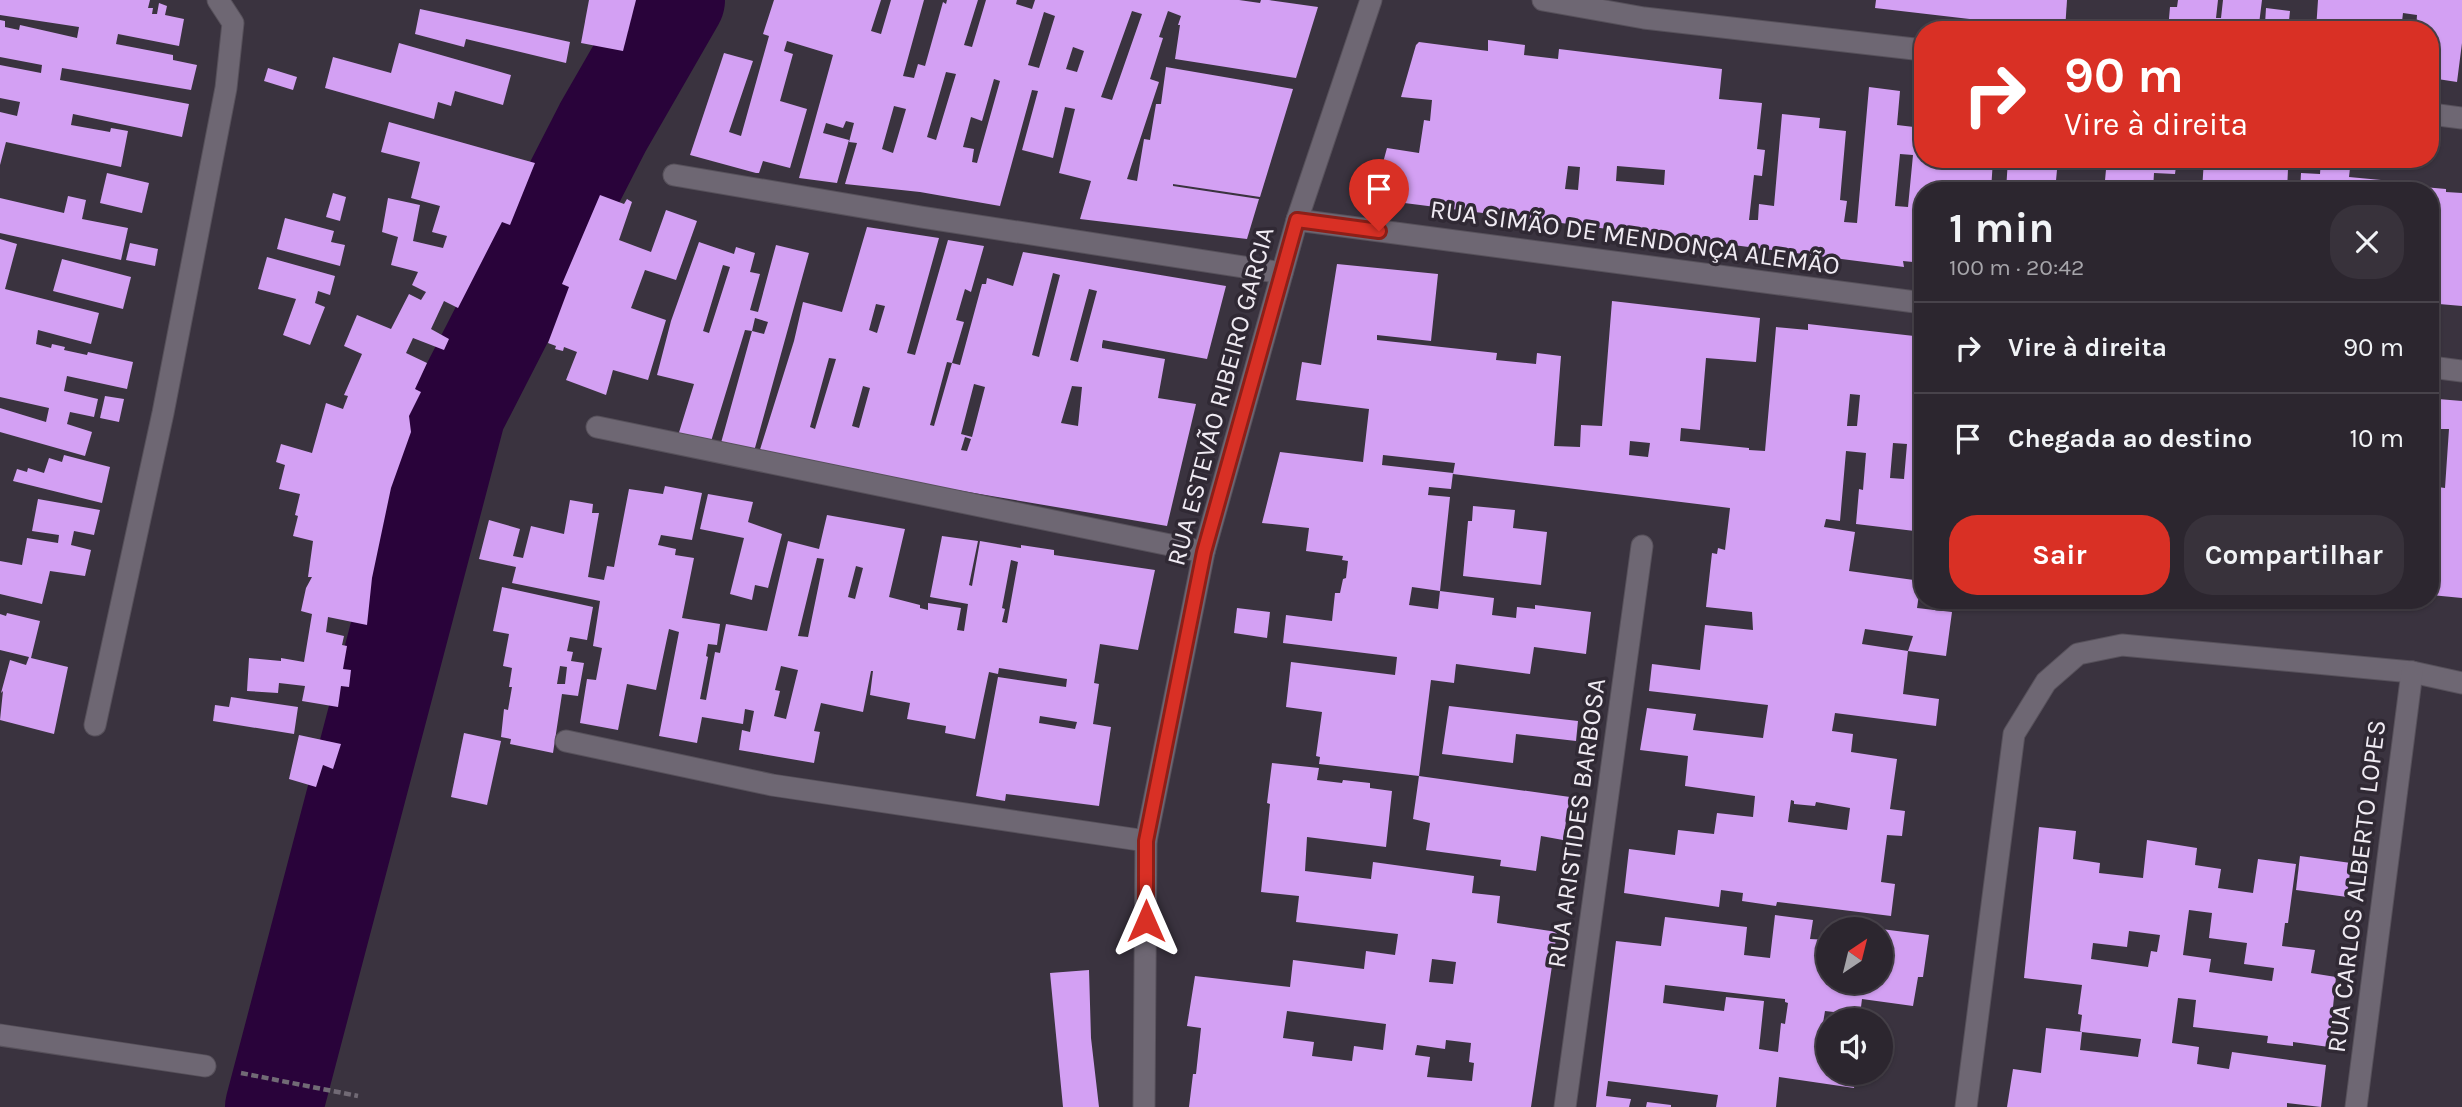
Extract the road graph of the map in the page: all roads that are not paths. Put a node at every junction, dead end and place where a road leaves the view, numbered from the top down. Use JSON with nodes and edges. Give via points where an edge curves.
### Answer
{"nodes":[{"id":1,"x":218,"y":0,"type":"edge"},
{"id":2,"x":1371,"y":0,"type":"edge"},
{"id":3,"x":1543,"y":0,"type":"edge"},
{"id":4,"x":1914,"y":49,"type":"edge"},
{"id":5,"x":2439,"y":115,"type":"edge"},
{"id":6,"x":2462,"y":118,"type":"edge"},
{"id":7,"x":674,"y":175,"type":"dead end"},
{"id":8,"x":1297,"y":220,"type":"junction"},
{"id":9,"x":1282,"y":273,"type":"junction"},
{"id":10,"x":1914,"y":302,"type":"edge"},
{"id":11,"x":2439,"y":368,"type":"edge"},
{"id":12,"x":2462,"y":371,"type":"edge"},
{"id":13,"x":597,"y":427,"type":"dead end"},
{"id":14,"x":1642,"y":546,"type":"dead end"},
{"id":15,"x":1204,"y":552,"type":"junction"},
{"id":16,"x":2412,"y":672,"type":"junction"},
{"id":17,"x":2462,"y":683,"type":"edge"},
{"id":18,"x":95,"y":724,"type":"dead end"},
{"id":19,"x":566,"y":741,"type":"dead end"},
{"id":20,"x":1146,"y":841,"type":"junction"},
{"id":21,"x":0,"y":1035,"type":"edge"},
{"id":22,"x":205,"y":1066,"type":"road end"},
{"id":23,"x":1144,"y":1107,"type":"edge"},
{"id":24,"x":1565,"y":1107,"type":"edge"},
{"id":25,"x":1966,"y":1107,"type":"edge"},
{"id":26,"x":2356,"y":1107,"type":"edge"}],
"edges":[{"from":1,"to":18,"type":"street","via":[[233,23],[226,88],[163,413]]},
{"from":2,"to":8,"type":"street","name":"RUA ESTEVÃO RIBEIRO GARCIA"},
{"from":3,"to":4,"type":"street","via":[[1644,18]]},
{"from":5,"to":6,"type":"street"},
{"from":7,"to":9,"type":"street"},
{"from":8,"to":9,"type":"street","name":"RUA ESTEVÃO RIBEIRO GARCIA"},
{"from":8,"to":10,"type":"street","name":"RUA SIMÃO DE MENDONÇA ALEMÃO"},
{"from":9,"to":15,"type":"street","name":"RUA ESTEVÃO RIBEIRO GARCIA"},
{"from":11,"to":12,"type":"street"},
{"from":13,"to":15,"type":"street"},
{"from":14,"to":24,"type":"street","name":"RUA ARISTIDES BARBOSA"},
{"from":15,"to":20,"type":"street","name":"RUA ESTEVÃO RIBEIRO GARCIA"},
{"from":16,"to":17,"type":"street"},
{"from":16,"to":25,"type":"street","via":[[2122,645],[2078,654],[2046,682],[2014,734]]},
{"from":16,"to":26,"type":"street","name":"RUA CARLOS ALBERTO LOPES"},
{"from":19,"to":20,"type":"street","via":[[772,785]]},
{"from":20,"to":23,"type":"street","name":"RUA ESTEVÃO RIBEIRO GARCIA"},
{"from":21,"to":22,"type":"street"}]}
